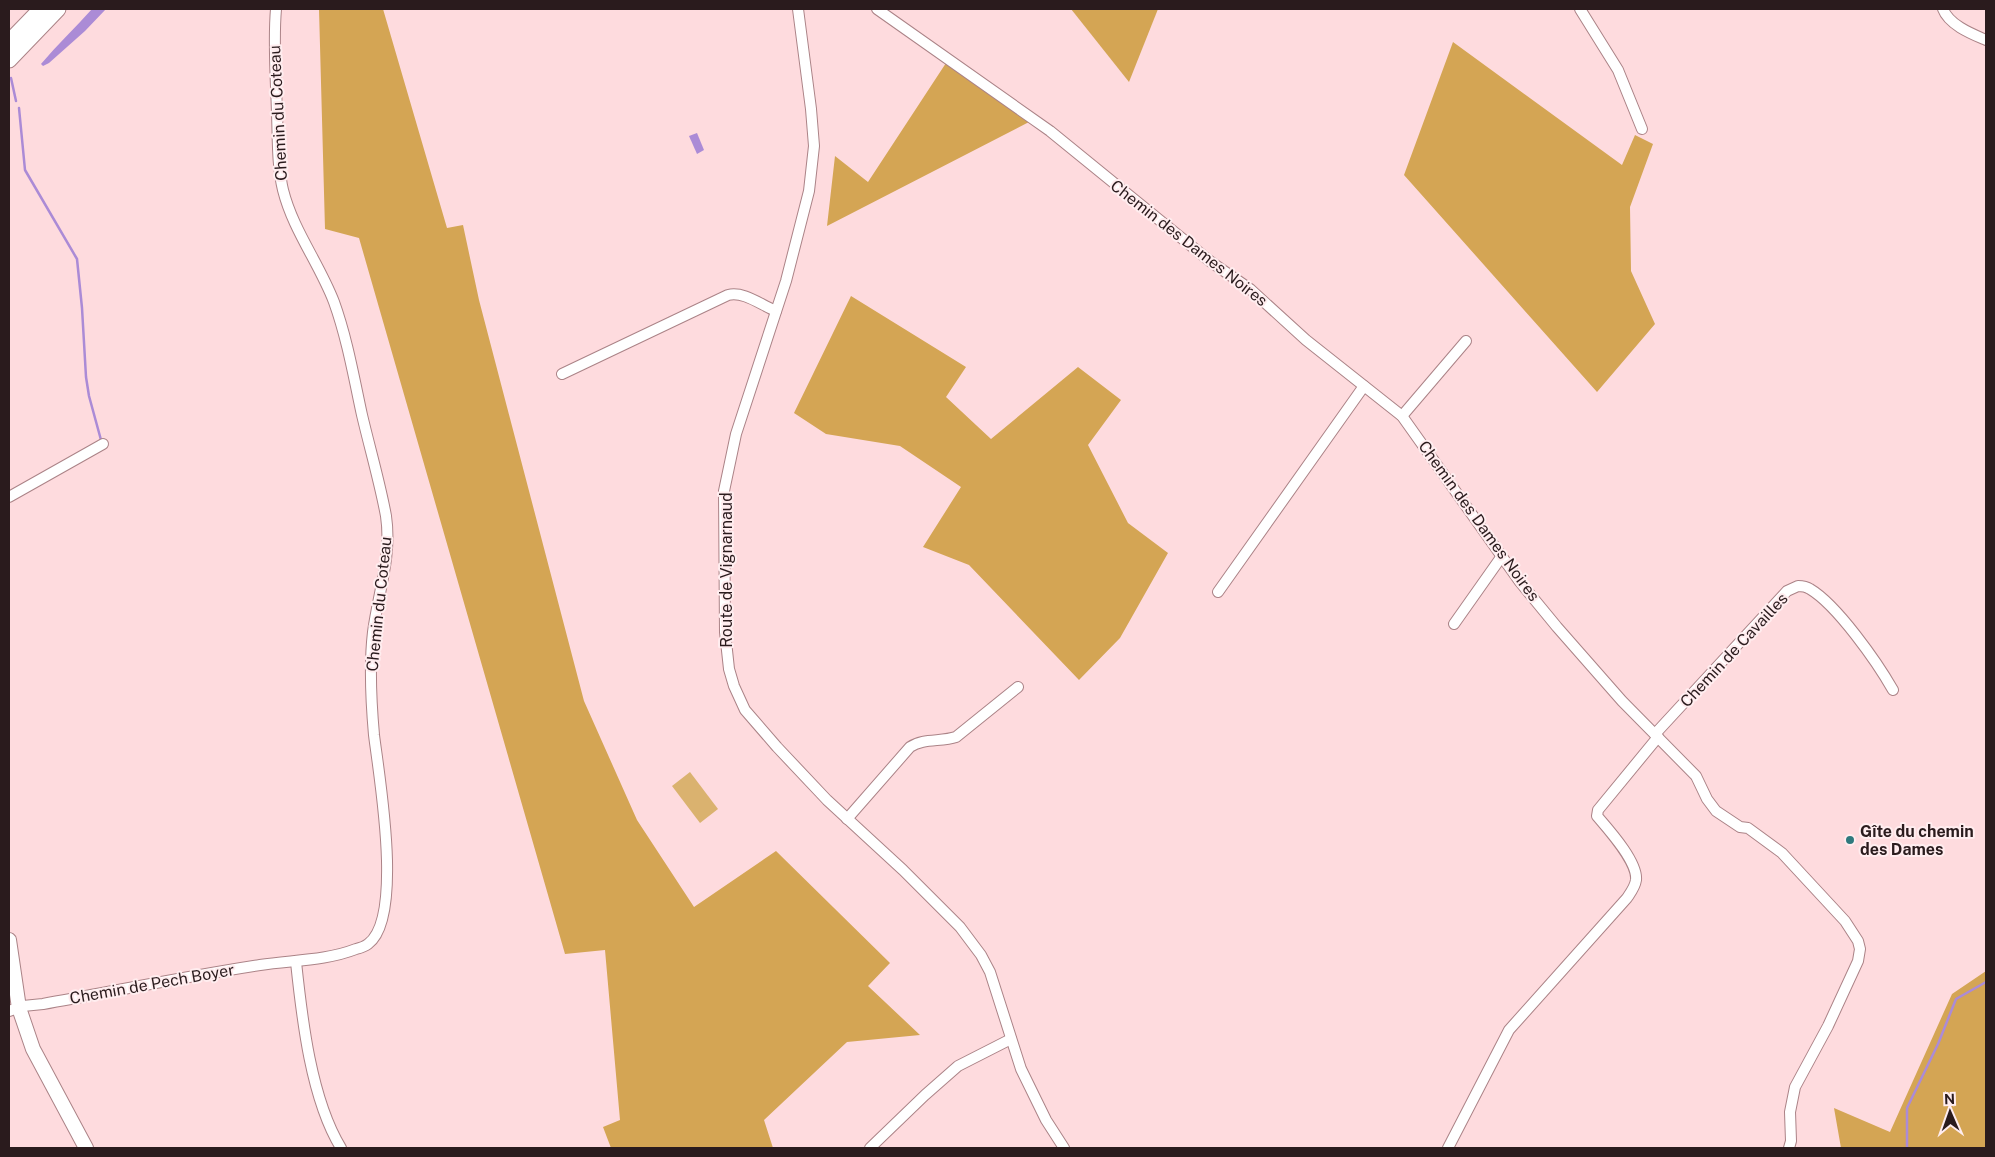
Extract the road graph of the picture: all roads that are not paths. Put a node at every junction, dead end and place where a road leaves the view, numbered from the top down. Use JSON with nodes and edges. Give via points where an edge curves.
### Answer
{"nodes":[{"id":1,"x":41,"y":9,"type":"edge"},
{"id":2,"x":58,"y":9,"type":"edge"},
{"id":3,"x":276,"y":9,"type":"edge"},
{"id":4,"x":798,"y":9,"type":"edge"},
{"id":5,"x":877,"y":9,"type":"edge"},
{"id":6,"x":1580,"y":9,"type":"edge"},
{"id":7,"x":1943,"y":9,"type":"edge"},
{"id":8,"x":1986,"y":40,"type":"edge"},
{"id":9,"x":9,"y":42,"type":"edge"},
{"id":10,"x":9,"y":60,"type":"edge"},
{"id":11,"x":1642,"y":129,"type":"dead end"},
{"id":12,"x":776,"y":311,"type":"junction"},
{"id":13,"x":1466,"y":341,"type":"dead end"},
{"id":14,"x":562,"y":374,"type":"dead end"},
{"id":15,"x":1364,"y":386,"type":"junction"},
{"id":16,"x":1402,"y":416,"type":"junction"},
{"id":17,"x":103,"y":444,"type":"dead end"},
{"id":18,"x":9,"y":497,"type":"edge"},
{"id":19,"x":1502,"y":556,"type":"junction"},
{"id":20,"x":1218,"y":592,"type":"dead end"},
{"id":21,"x":1454,"y":624,"type":"dead end"},
{"id":22,"x":1018,"y":687,"type":"dead end"},
{"id":23,"x":1893,"y":690,"type":"dead end"},
{"id":24,"x":1657,"y":735,"type":"junction"},
{"id":25,"x":847,"y":819,"type":"junction"},
{"id":26,"x":9,"y":940,"type":"edge"},
{"id":27,"x":296,"y":962,"type":"junction"},
{"id":28,"x":14,"y":1009,"type":"edge"},
{"id":29,"x":1011,"y":1039,"type":"junction"},
{"id":30,"x":86,"y":1148,"type":"edge"},
{"id":31,"x":340,"y":1148,"type":"edge"},
{"id":32,"x":870,"y":1148,"type":"edge"},
{"id":33,"x":1064,"y":1148,"type":"edge"},
{"id":34,"x":1448,"y":1148,"type":"edge"},
{"id":35,"x":1789,"y":1148,"type":"edge"}],
"edges":[{"from":1,"to":9,"type":"highway"},
{"from":2,"to":10,"type":"highway"},
{"from":3,"to":27,"type":"street","name":"Chemin du Coteau","via":[[278,162],[282,187],[290,215],[324,278],[334,304],[386,517],[388,545],[386,572],[373,630],[370,670],[387,842],[384,909],[369,944],[346,953]]},
{"from":4,"to":12,"type":"street","name":"Route de Vignarnaud","via":[[814,146],[809,191]]},
{"from":5,"to":15,"type":"street","name":"Chemin des Dames Noires","via":[[1050,131],[1211,262],[1250,289],[1306,340]]},
{"from":6,"to":11,"type":"street","via":[[1618,70]]},
{"from":7,"to":8,"type":"street","via":[[1965,30]]},
{"from":12,"to":14,"type":"street","via":[[742,295],[728,296]]},
{"from":12,"to":25,"type":"street","name":"Route de Vignarnaud","via":[[736,434],[724,491],[726,655],[734,686],[746,710],[777,748]]},
{"from":13,"to":16,"type":"street"},
{"from":15,"to":16,"type":"street","name":"Chemin des Dames Noires"},
{"from":15,"to":20,"type":"street"},
{"from":16,"to":19,"type":"street","name":"Chemin des Dames Noires"},
{"from":17,"to":18,"type":"street"},
{"from":19,"to":21,"type":"street"},
{"from":19,"to":24,"type":"street","name":"Chemin des Dames Noires","via":[[1557,627],[1622,701]]},
{"from":22,"to":25,"type":"street","via":[[956,737],[920,742],[910,747]]},
{"from":23,"to":24,"type":"street","name":"Chemin de Cavailles","via":[[1835,611],[1809,588],[1798,586],[1787,591]]},
{"from":24,"to":34,"type":"street","name":"Chemin de Cavailles","via":[[1598,810],[1597,816],[1635,870],[1634,888],[1509,1030]]},
{"from":24,"to":35,"type":"street","name":"Chemin des Dames Noires","via":[[1696,776],[1716,811],[1740,827],[1748,828],[1782,853],[1845,921],[1858,940],[1858,961],[1795,1087],[1790,1112]]},
{"from":25,"to":29,"type":"street","name":"Route de Vignarnaud","via":[[960,927],[981,955],[990,972]]},
{"from":26,"to":28,"type":"main road"},
{"from":27,"to":28,"type":"street","name":"Chemin de Pech Boyer","via":[[257,965]]},
{"from":27,"to":31,"type":"street","via":[[300,1004],[316,1087]]},
{"from":28,"to":30,"type":"main road"},
{"from":29,"to":32,"type":"street","via":[[958,1066]]},
{"from":29,"to":33,"type":"street","name":"Route de Vignarnaud","via":[[1046,1120]]}]}
